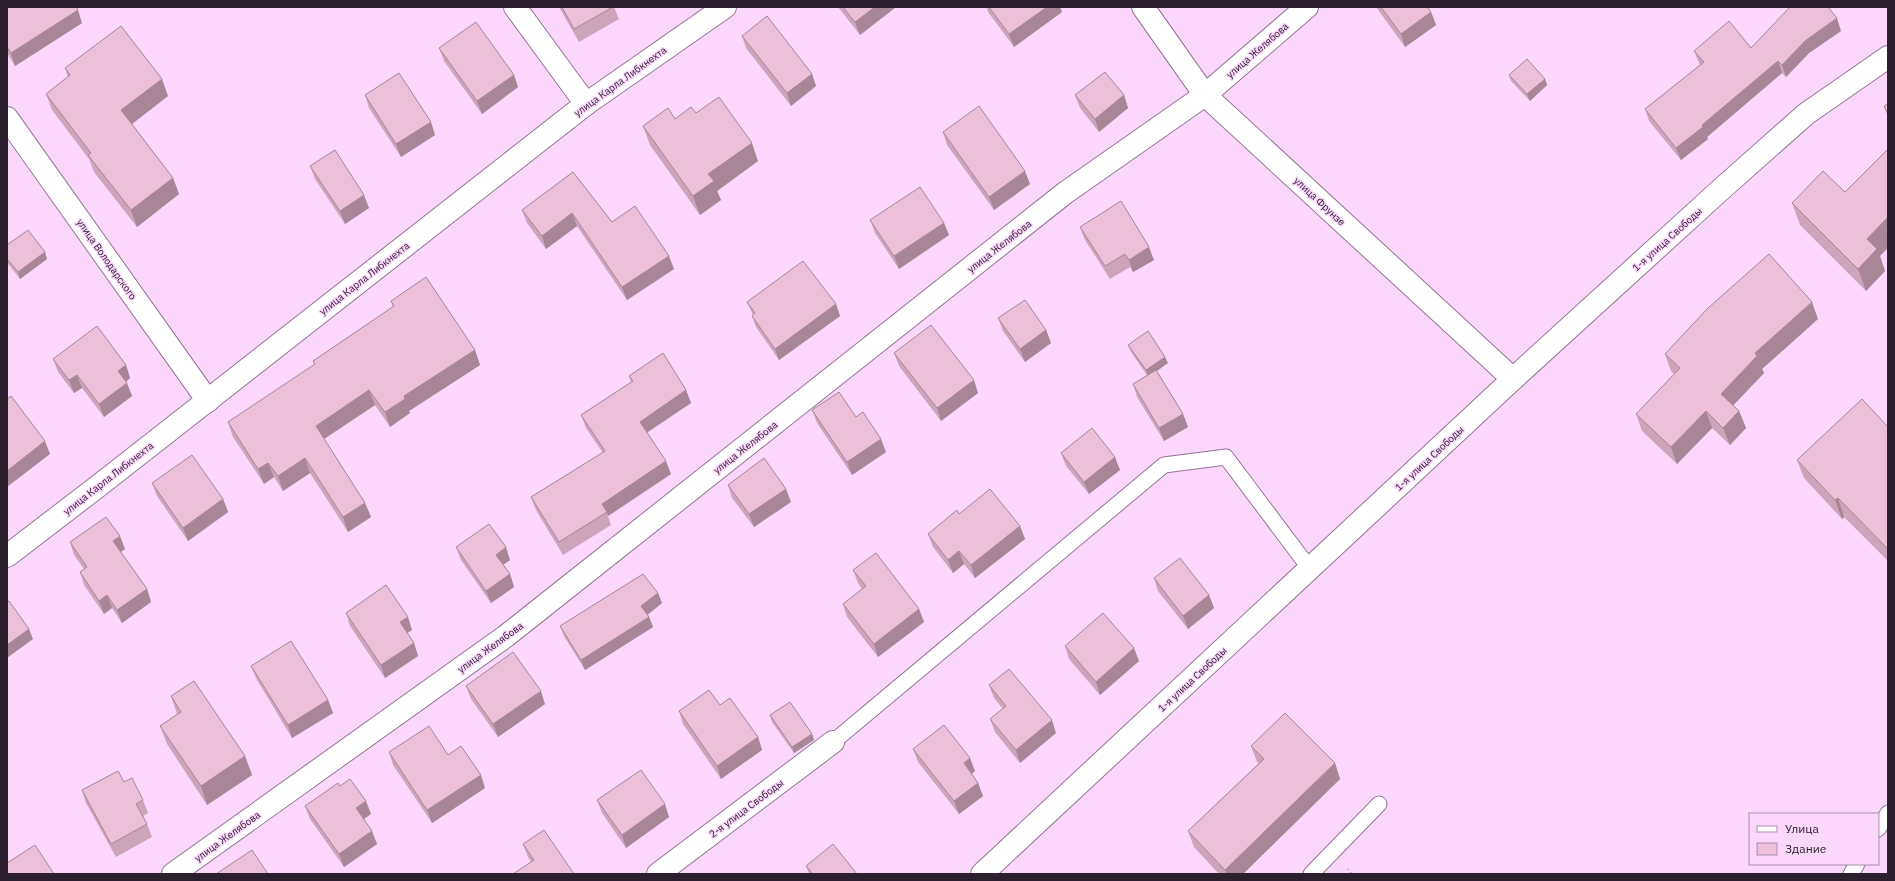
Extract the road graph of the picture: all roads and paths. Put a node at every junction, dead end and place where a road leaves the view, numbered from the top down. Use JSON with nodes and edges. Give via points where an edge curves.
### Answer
{"nodes":[{"id":1,"x":515,"y":7,"type":"edge"},
{"id":2,"x":724,"y":7,"type":"edge"},
{"id":3,"x":1143,"y":7,"type":"edge"},
{"id":4,"x":1307,"y":7,"type":"edge"},
{"id":5,"x":1888,"y":57,"type":"edge"},
{"id":6,"x":1205,"y":95,"type":"junction"},
{"id":7,"x":586,"y":104,"type":"junction"},
{"id":8,"x":7,"y":118,"type":"edge"},
{"id":9,"x":1513,"y":379,"type":"junction"},
{"id":10,"x":208,"y":401,"type":"junction"},
{"id":11,"x":7,"y":556,"type":"edge"},
{"id":12,"x":1310,"y":569,"type":"junction"},
{"id":13,"x":833,"y":742,"type":"joint"},
{"id":14,"x":1379,"y":804,"type":"dead end"},
{"id":15,"x":1888,"y":813,"type":"edge"},
{"id":16,"x":1879,"y":827,"type":"edge"},
{"id":17,"x":1856,"y":865,"type":"edge"},
{"id":18,"x":173,"y":874,"type":"edge"},
{"id":19,"x":658,"y":874,"type":"edge"},
{"id":20,"x":982,"y":874,"type":"edge"},
{"id":21,"x":1311,"y":874,"type":"edge"},
{"id":22,"x":1851,"y":874,"type":"edge"}],
"edges":[{"from":1,"to":7,"type":"street"},
{"from":2,"to":7,"type":"street","name":"улица Карла Либкнехта"},
{"from":3,"to":6,"type":"street","name":"улица Фрунзе"},
{"from":4,"to":6,"type":"street","name":"улица Желябова"},
{"from":5,"to":9,"type":"street","name":"1-я улица Свободы","via":[[1806,114]]},
{"from":6,"to":9,"type":"street","name":"улица Фрунзе"},
{"from":6,"to":18,"type":"street","name":"улица Желябова","via":[[1065,193],[506,636]]},
{"from":7,"to":10,"type":"street","name":"улица Карла Либкнехта"},
{"from":8,"to":10,"type":"street","name":"улица Володарского"},
{"from":9,"to":12,"type":"street","name":"1-я улица Свободы"},
{"from":10,"to":11,"type":"street","name":"улица Карла Либкнехта"},
{"from":12,"to":13,"type":"lane","via":[[1226,458],[1164,465]]},
{"from":12,"to":20,"type":"street","name":"1-я улица Свободы"},
{"from":13,"to":19,"type":"street","name":"2-я улица Свободы"},
{"from":14,"to":21,"type":"lane"},
{"from":15,"to":16,"type":"lane"},
{"from":17,"to":22,"type":"lane"}]}
